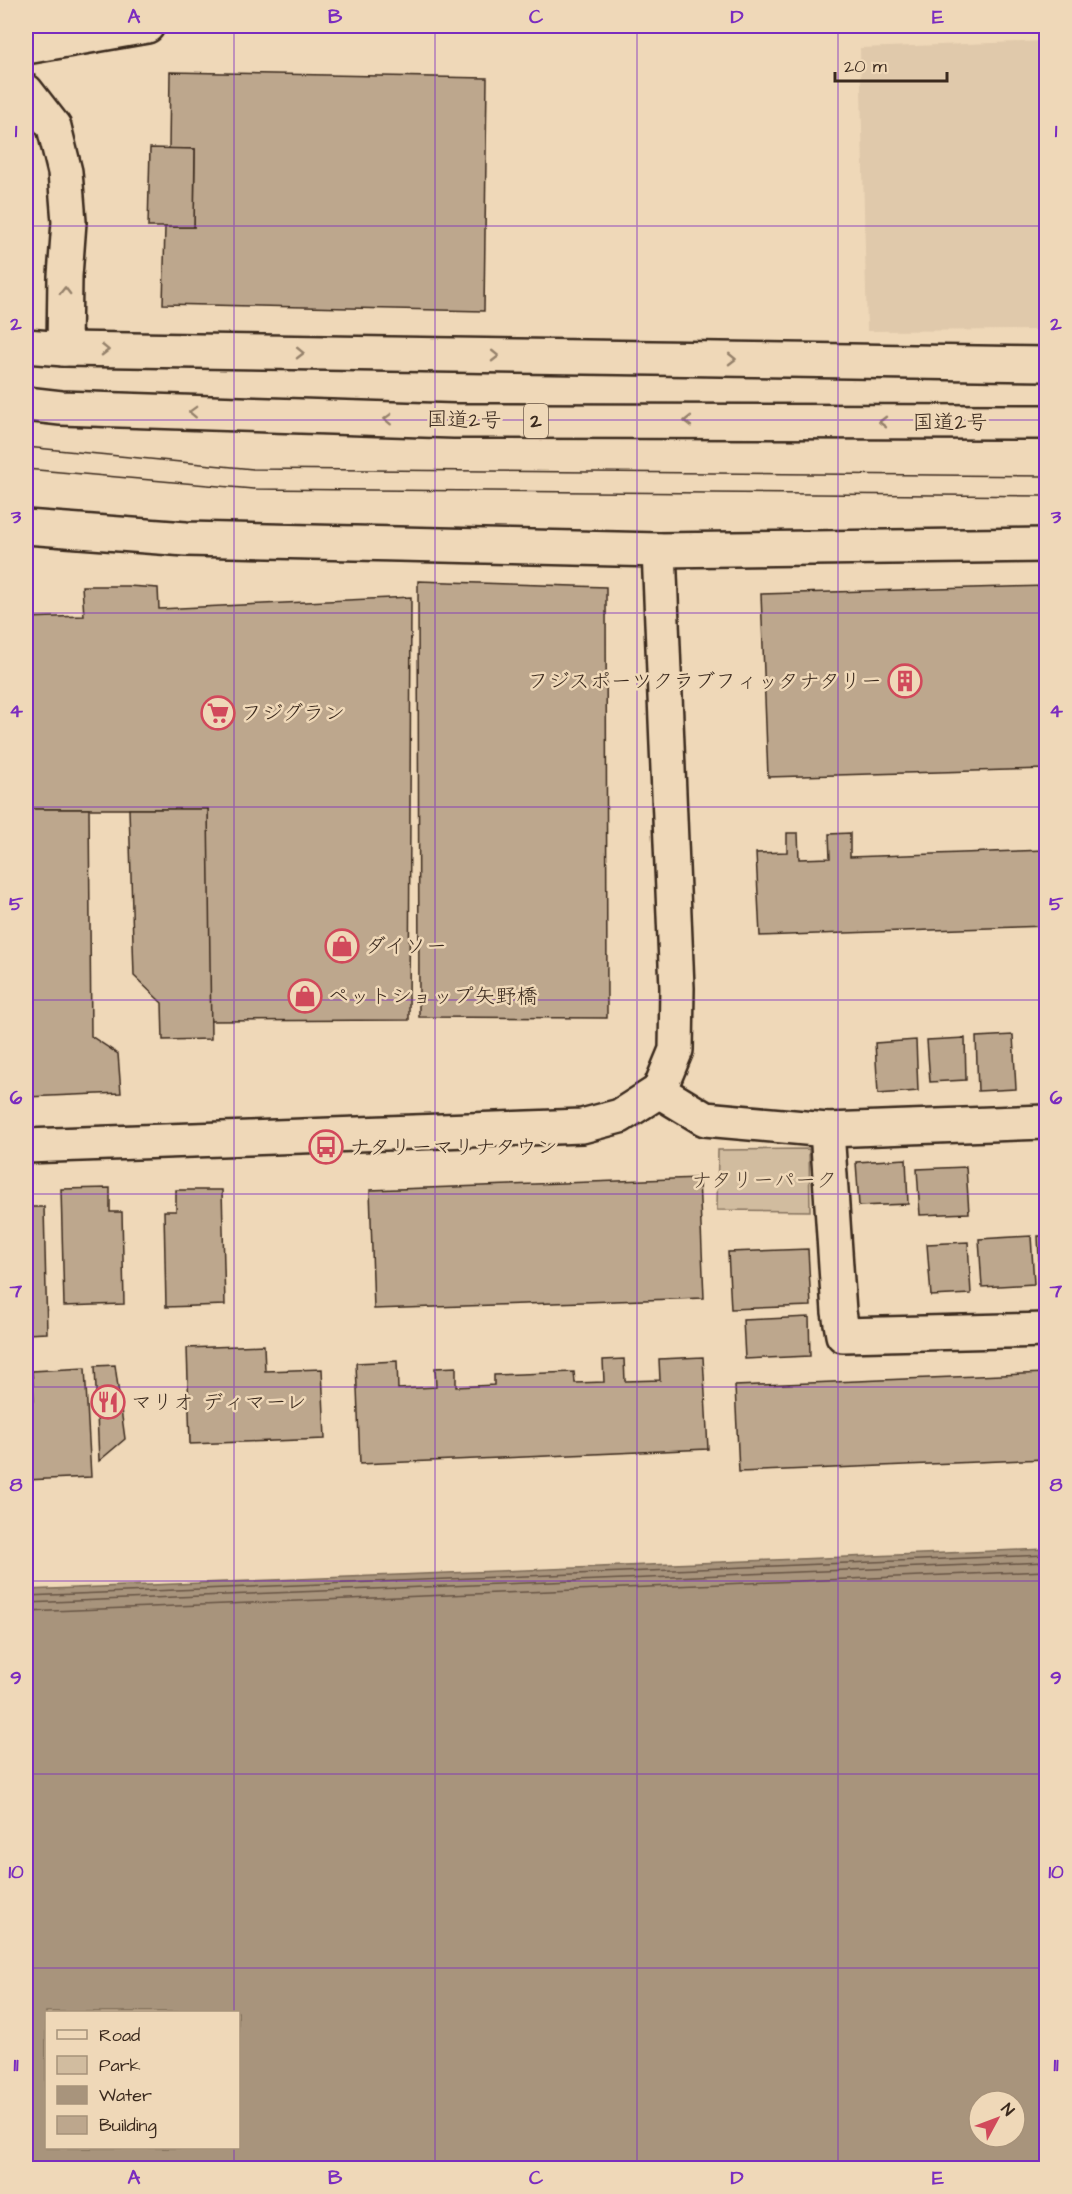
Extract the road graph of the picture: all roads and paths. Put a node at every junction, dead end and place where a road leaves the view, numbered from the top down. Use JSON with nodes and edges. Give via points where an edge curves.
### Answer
{"nodes":[{"id":1,"x":147,"y":26,"type":"edge"},
{"id":2,"x":26,"y":47,"type":"edge"},
{"id":3,"x":26,"y":91,"type":"edge"},
{"id":4,"x":26,"y":346,"type":"edge"},
{"id":5,"x":64,"y":349,"type":"junction"},
{"id":6,"x":1047,"y":364,"type":"edge"},
{"id":7,"x":26,"y":404,"type":"edge"},
{"id":8,"x":1047,"y":422,"type":"edge"},
{"id":9,"x":26,"y":527,"type":"edge"},
{"id":10,"x":1047,"y":545,"type":"edge"},
{"id":11,"x":659,"y":550,"type":"junction"},
{"id":12,"x":659,"y":1091,"type":"junction"},
{"id":13,"x":1047,"y":1122,"type":"edge"},
{"id":14,"x":827,"y":1130,"type":"junction"},
{"id":15,"x":26,"y":1146,"type":"edge"},
{"id":16,"x":1047,"y":1330,"type":"edge"}],
"edges":[{"from":1,"to":2,"type":"main road"},
{"from":5,"to":3,"type":"main road","one_way":true,"via":[[69,222],[65,172],[54,127]]},
{"from":4,"to":5,"type":"main road"},
{"from":5,"to":6,"type":"main road","one_way":true},
{"from":8,"to":7,"type":"main road","name":"国道2号","number":"2","one_way":true,"via":[[454,421]]},
{"from":9,"to":11,"type":"main road","via":[[186,539]]},
{"from":10,"to":11,"type":"main road"},
{"from":11,"to":12,"type":"main road","via":[[677,988],[676,1050]]},
{"from":12,"to":14,"type":"main road","via":[[705,1119]]},
{"from":12,"to":15,"type":"main road","via":[[620,1116],[582,1126]]},
{"from":13,"to":14,"type":"main road"},
{"from":14,"to":16,"type":"main road","via":[[838,1312],[843,1335]]}]}
